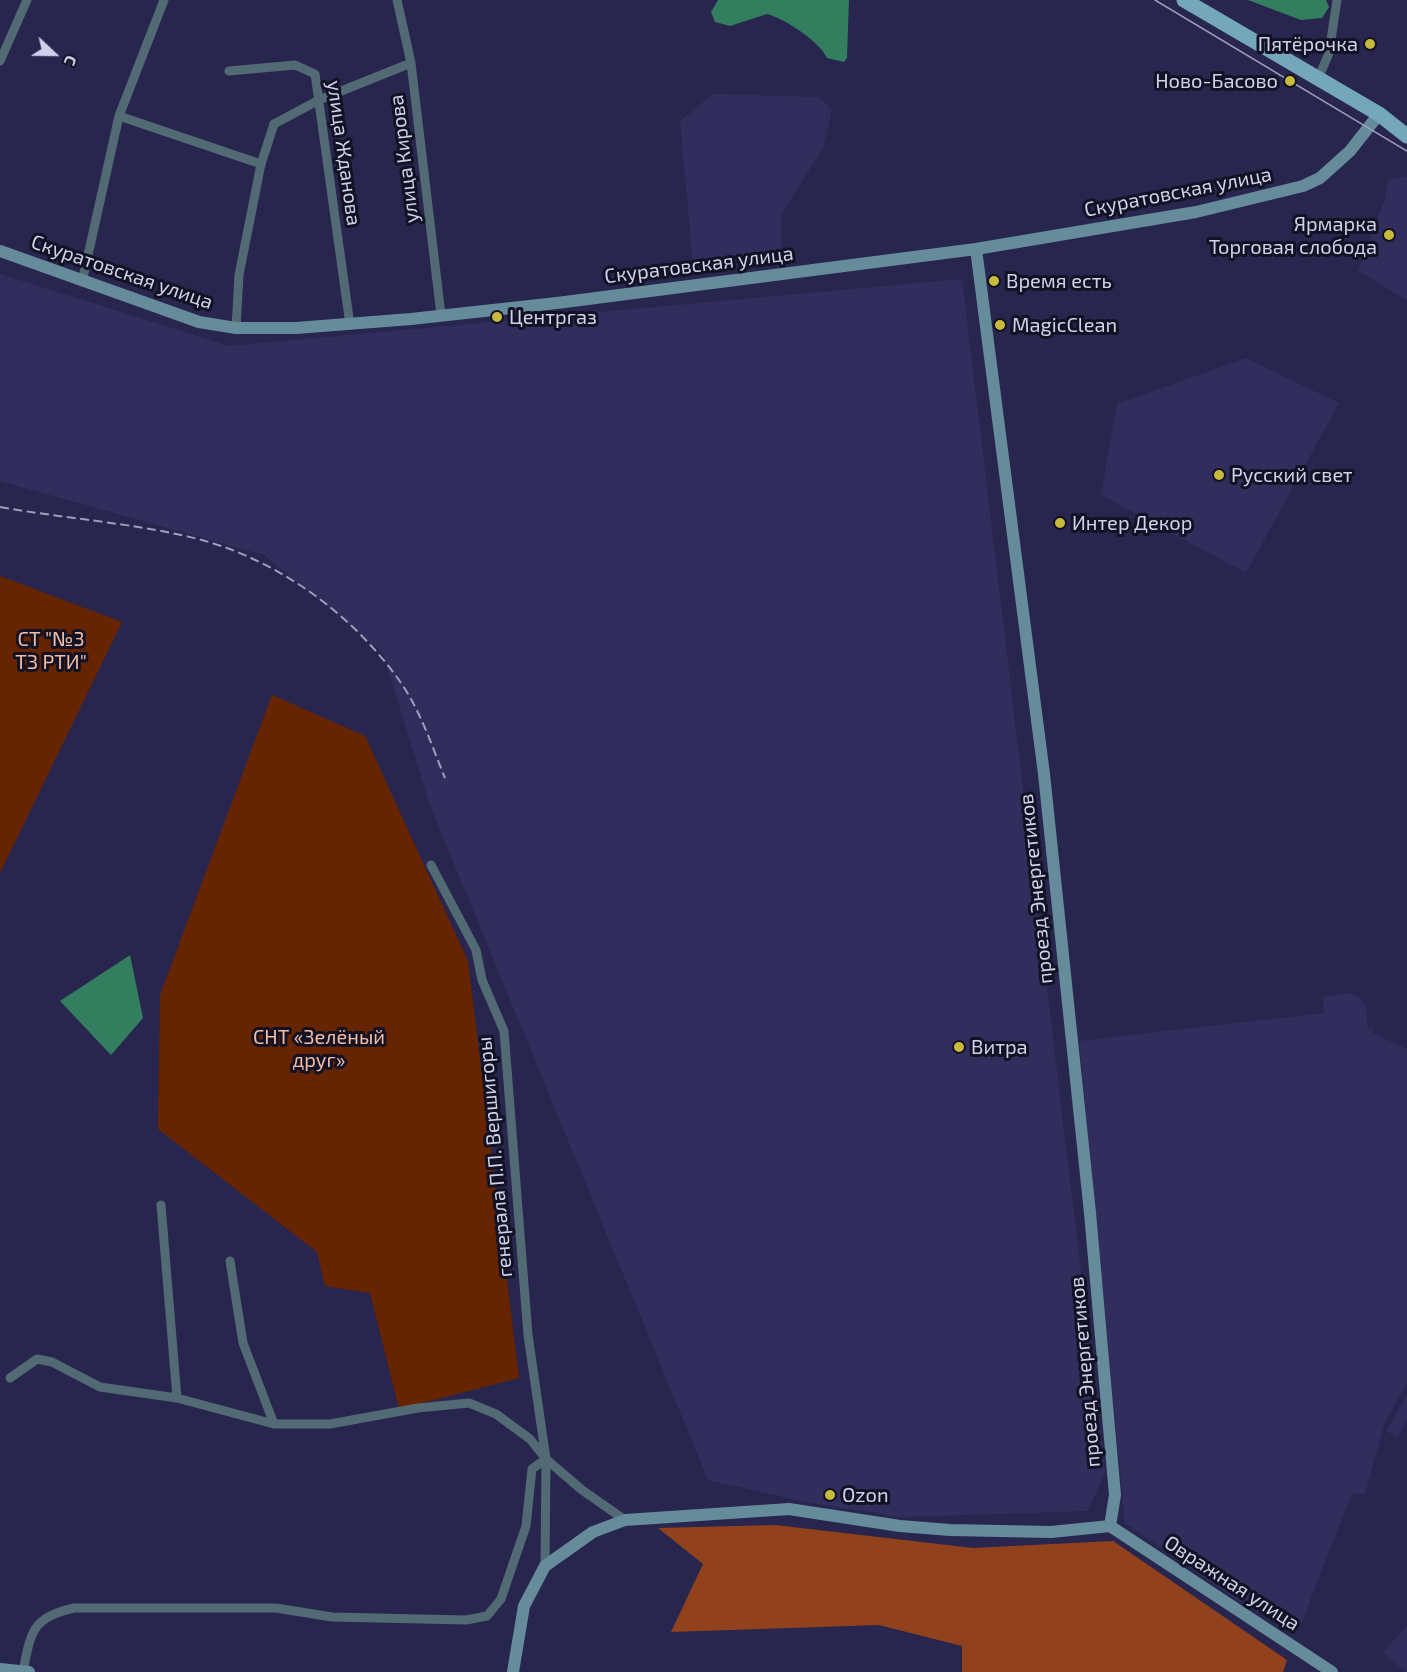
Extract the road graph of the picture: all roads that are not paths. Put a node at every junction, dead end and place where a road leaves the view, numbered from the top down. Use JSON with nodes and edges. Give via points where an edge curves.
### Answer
{"nodes":[{"id":1,"x":27,"y":0,"type":"edge"},
{"id":2,"x":164,"y":0,"type":"edge"},
{"id":3,"x":398,"y":0,"type":"edge"},
{"id":4,"x":1184,"y":0,"type":"edge"},
{"id":5,"x":1336,"y":0,"type":"edge"},
{"id":6,"x":1204,"y":5,"type":"edge"},
{"id":7,"x":0,"y":61,"type":"edge"},
{"id":8,"x":411,"y":63,"type":"junction"},
{"id":9,"x":229,"y":70,"type":"dead end"},
{"id":10,"x":1318,"y":79,"type":"junction"},
{"id":11,"x":319,"y":100,"type":"junction"},
{"id":12,"x":1379,"y":114,"type":"junction"},
{"id":13,"x":119,"y":116,"type":"junction"},
{"id":14,"x":1407,"y":124,"type":"edge"},
{"id":15,"x":1407,"y":136,"type":"edge"},
{"id":16,"x":261,"y":164,"type":"junction"},
{"id":17,"x":976,"y":249,"type":"junction"},
{"id":18,"x":0,"y":251,"type":"edge"},
{"id":19,"x":82,"y":282,"type":"junction"},
{"id":20,"x":441,"y":315,"type":"junction"},
{"id":21,"x":350,"y":324,"type":"junction"},
{"id":22,"x":236,"y":328,"type":"junction"},
{"id":23,"x":431,"y":865,"type":"dead end"},
{"id":24,"x":161,"y":1204,"type":"dead end"},
{"id":25,"x":230,"y":1261,"type":"dead end"},
{"id":26,"x":10,"y":1378,"type":"dead end"},
{"id":27,"x":177,"y":1398,"type":"junction"},
{"id":28,"x":274,"y":1424,"type":"junction"},
{"id":29,"x":546,"y":1460,"type":"junction"},
{"id":30,"x":625,"y":1520,"type":"junction"},
{"id":31,"x":1110,"y":1526,"type":"junction"},
{"id":32,"x":545,"y":1566,"type":"junction"},
{"id":33,"x":0,"y":1669,"type":"edge"},
{"id":34,"x":26,"y":1672,"type":"edge"},
{"id":35,"x":513,"y":1672,"type":"edge"},
{"id":36,"x":1332,"y":1672,"type":"edge"}],
"edges":[{"from":1,"to":7,"type":"street"},
{"from":2,"to":13,"type":"street"},
{"from":3,"to":8,"type":"street","name":"улица Кирова"},
{"from":4,"to":6,"type":"main road"},
{"from":5,"to":10,"type":"street","via":[[1329,53]]},
{"from":6,"to":10,"type":"main road"},
{"from":8,"to":11,"type":"street"},
{"from":8,"to":20,"type":"street","name":"улица Кирова"},
{"from":9,"to":11,"type":"street","name":"улица Жданова","via":[[295,65],[315,74]]},
{"from":10,"to":12,"type":"main road"},
{"from":11,"to":16,"type":"street","via":[[274,124]]},
{"from":11,"to":21,"type":"street","name":"улица Жданова"},
{"from":12,"to":14,"type":"main road"},
{"from":12,"to":15,"type":"main road"},
{"from":12,"to":17,"type":"street","name":"Скуратовская улица","via":[[1336,166],[1303,186],[1196,212]]},
{"from":13,"to":16,"type":"street"},
{"from":13,"to":19,"type":"street"},
{"from":16,"to":22,"type":"street","via":[[239,275]]},
{"from":17,"to":20,"type":"street","name":"Скуратовская улица"},
{"from":17,"to":31,"type":"street","name":"проезд Энергетиков","via":[[1048,809],[1115,1495]]},
{"from":18,"to":19,"type":"street","name":"Скуратовская улица"},
{"from":19,"to":22,"type":"street","name":"Скуратовская улица","via":[[199,322]]},
{"from":20,"to":21,"type":"street","name":"Скуратовская улица"},
{"from":21,"to":22,"type":"street","name":"Скуратовская улица"},
{"from":23,"to":29,"type":"street","name":"генерала П.П. Вершигоры","via":[[476,951],[482,980],[504,1032],[528,1335]]},
{"from":24,"to":27,"type":"street"},
{"from":25,"to":28,"type":"street","via":[[243,1343]]},
{"from":26,"to":27,"type":"street","via":[[37,1359],[52,1362],[100,1387]]},
{"from":27,"to":28,"type":"street"},
{"from":28,"to":29,"type":"street","via":[[330,1424],[469,1403],[496,1414],[530,1438]]},
{"from":29,"to":30,"type":"street"},
{"from":29,"to":32,"type":"street","name":"генерала П.П. Вершигоры"},
{"from":29,"to":34,"type":"street","via":[[532,1469],[526,1526],[515,1565],[498,1606],[487,1616],[466,1620],[332,1617],[276,1608],[74,1608],[56,1612],[37,1623],[29,1643]]},
{"from":30,"to":31,"type":"street","via":[[789,1509],[950,1530],[1051,1532]]},
{"from":30,"to":32,"type":"street","via":[[593,1532]]},
{"from":31,"to":36,"type":"street","name":"Овражная улица"},
{"from":32,"to":35,"type":"street","via":[[524,1606]]},
{"from":33,"to":34,"type":"street"}]}
